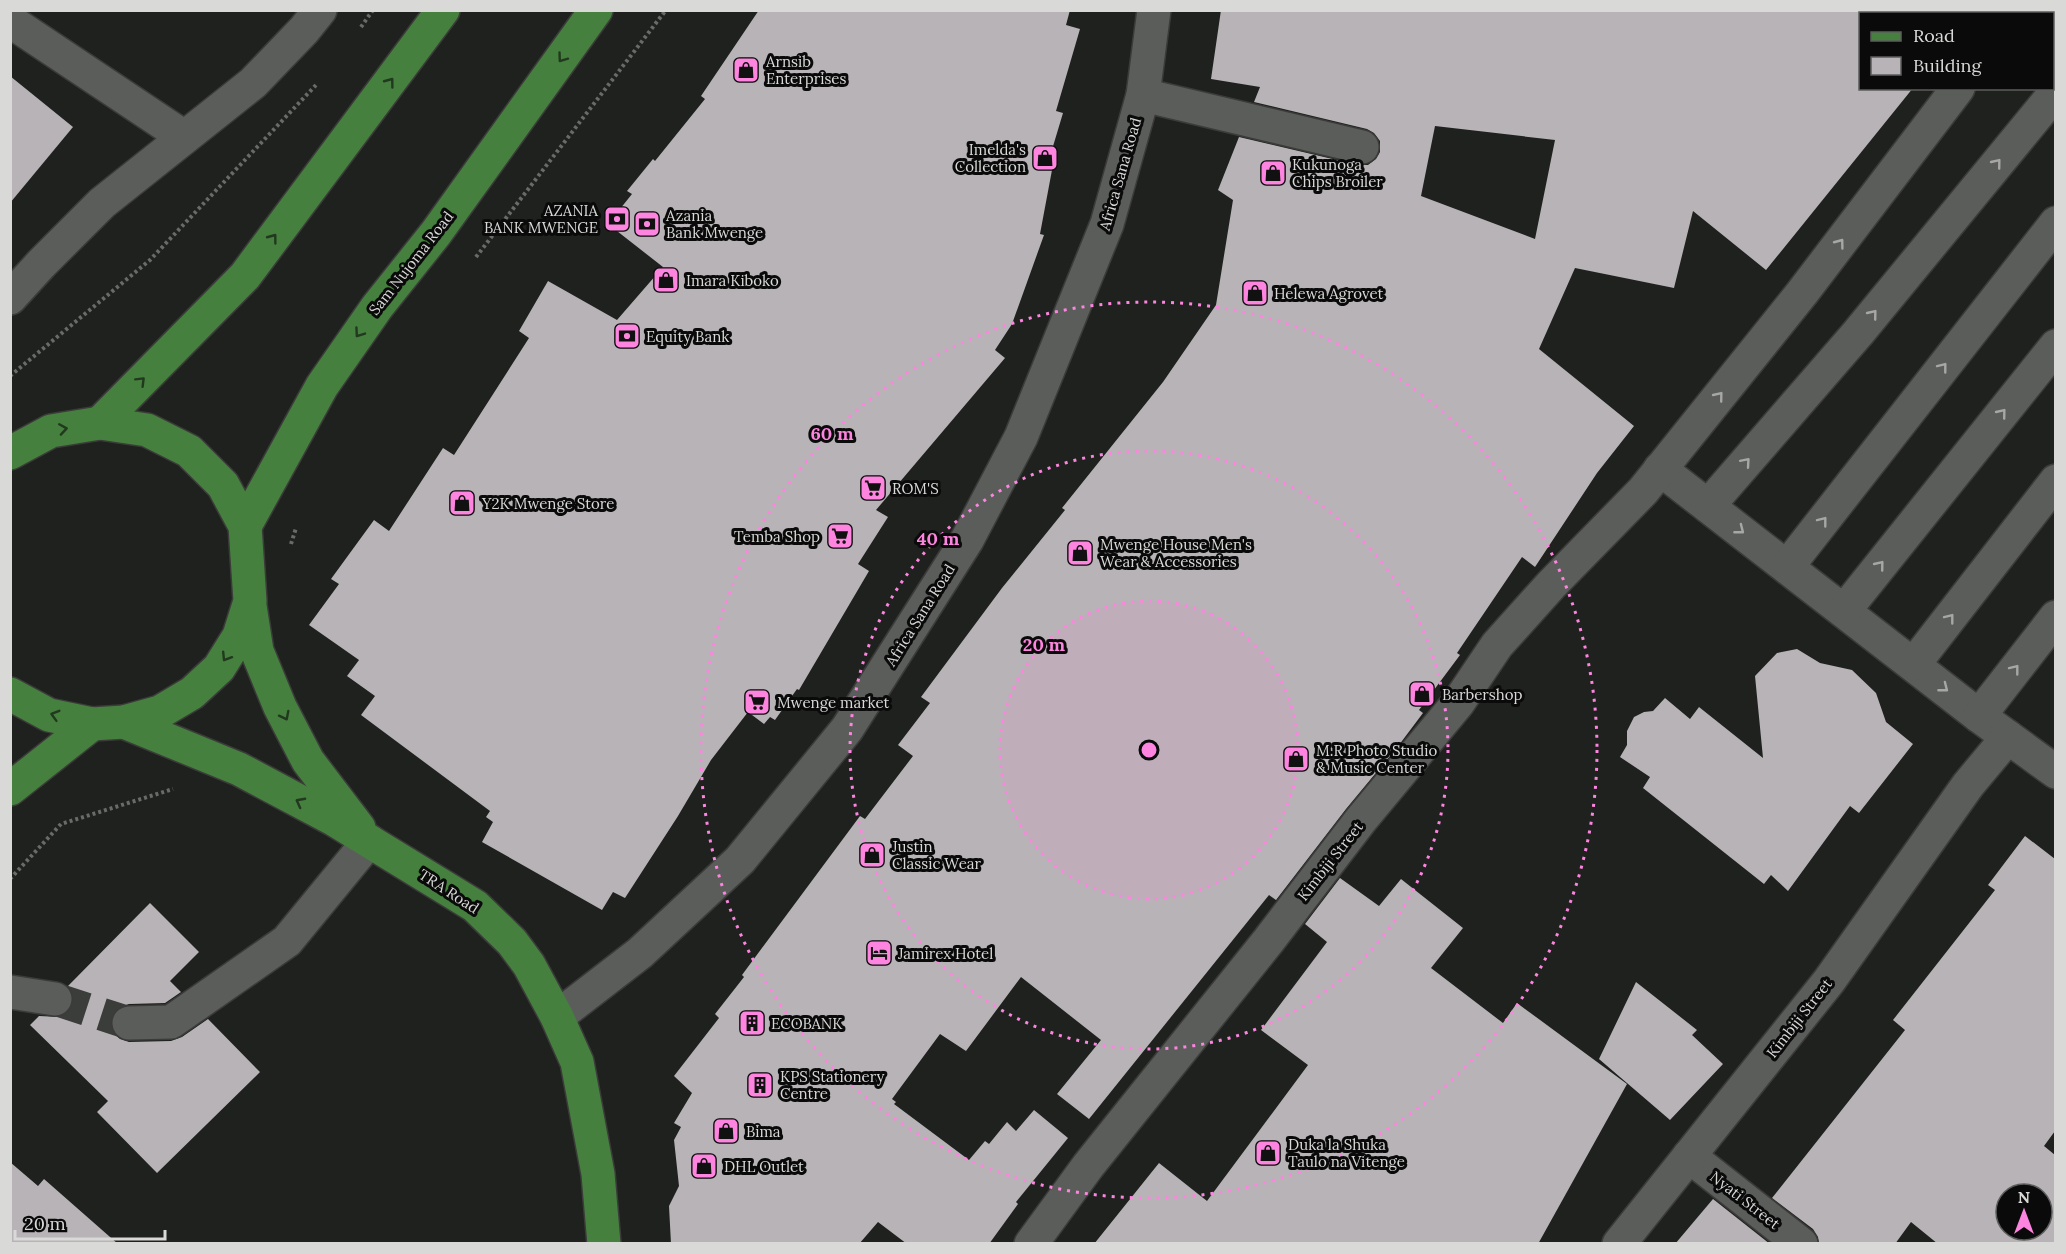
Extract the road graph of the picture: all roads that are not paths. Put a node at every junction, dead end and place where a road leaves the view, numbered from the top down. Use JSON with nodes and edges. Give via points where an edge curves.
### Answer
{"nodes":[{"id":1,"x":320,"y":10,"type":"edge"},
{"id":2,"x":443,"y":10,"type":"edge"},
{"id":3,"x":596,"y":10,"type":"edge"},
{"id":4,"x":1154,"y":10,"type":"edge"},
{"id":5,"x":10,"y":21,"type":"edge"},
{"id":6,"x":1956,"y":90,"type":"edge"},
{"id":7,"x":2055,"y":92,"type":"edge"},
{"id":8,"x":1143,"y":95,"type":"junction"},
{"id":9,"x":184,"y":137,"type":"junction"},
{"id":10,"x":1362,"y":147,"type":"dead end"},
{"id":11,"x":2055,"y":223,"type":"edge"},
{"id":12,"x":10,"y":298,"type":"edge"},
{"id":13,"x":2055,"y":346,"type":"edge"},
{"id":14,"x":100,"y":423,"type":"junction"},
{"id":15,"x":10,"y":453,"type":"edge"},
{"id":16,"x":1651,"y":480,"type":"junction"},
{"id":17,"x":2055,"y":482,"type":"edge"},
{"id":18,"x":1708,"y":506,"type":"junction"},
{"id":19,"x":245,"y":526,"type":"junction"},
{"id":20,"x":1787,"y":567,"type":"junction"},
{"id":21,"x":250,"y":601,"type":"junction"},
{"id":22,"x":1844,"y":611,"type":"junction"},
{"id":23,"x":2055,"y":617,"type":"edge"},
{"id":24,"x":1914,"y":664,"type":"junction"},
{"id":25,"x":10,"y":694,"type":"edge"},
{"id":26,"x":1979,"y":716,"type":"junction"},
{"id":27,"x":124,"y":722,"type":"junction"},
{"id":28,"x":92,"y":724,"type":"junction"},
{"id":29,"x":2008,"y":737,"type":"junction"},
{"id":30,"x":2051,"y":762,"type":"edge"},
{"id":31,"x":10,"y":789,"type":"edge"},
{"id":32,"x":369,"y":841,"type":"junction"},
{"id":33,"x":10,"y":992,"type":"edge"},
{"id":34,"x":56,"y":999,"type":"tunnel mouth"},
{"id":35,"x":557,"y":1017,"type":"junction"},
{"id":36,"x":129,"y":1023,"type":"tunnel mouth"},
{"id":37,"x":1689,"y":1156,"type":"junction"},
{"id":38,"x":604,"y":1244,"type":"edge"},
{"id":39,"x":1031,"y":1244,"type":"edge"},
{"id":40,"x":1619,"y":1244,"type":"edge"},
{"id":41,"x":1801,"y":1244,"type":"edge"}],
"edges":[{"from":1,"to":9,"type":"street","via":[[253,82]]},
{"from":14,"to":2,"type":"main road","one_way":true,"via":[[245,276]]},
{"from":3,"to":19,"type":"main road","name":"Sam Nujoma Road","one_way":true,"via":[[322,386]]},
{"from":4,"to":8,"type":"street","name":"Africa Sana Road"},
{"from":5,"to":9,"type":"street"},
{"from":16,"to":6,"type":"street","name":"Kimbiji Street","one_way":true},
{"from":18,"to":7,"type":"street","one_way":true,"via":[[1858,333]]},
{"from":8,"to":10,"type":"street"},
{"from":8,"to":35,"type":"street","name":"Africa Sana Road","via":[[1107,224],[1021,437],[967,540],[910,631],[847,729],[740,860],[640,953]]},
{"from":9,"to":12,"type":"street","via":[[102,203]]},
{"from":20,"to":11,"type":"street","one_way":true},
{"from":22,"to":13,"type":"street","one_way":true},
{"from":15,"to":14,"type":"main road","one_way":true,"via":[[51,430]]},
{"from":14,"to":19,"type":"main road","via":[[147,430],[189,451],[223,485]]},
{"from":16,"to":18,"type":"street"},
{"from":16,"to":39,"type":"street","name":"Kimbiji Street","via":[[1497,645],[1458,703],[1360,821]]},
{"from":24,"to":17,"type":"street","one_way":true},
{"from":18,"to":20,"type":"street","one_way":true},
{"from":19,"to":21,"type":"main road"},
{"from":20,"to":22,"type":"street"},
{"from":21,"to":27,"type":"main road","one_way":true,"via":[[239,636],[219,668],[192,693],[160,712]]},
{"from":21,"to":32,"type":"main road","one_way":true,"via":[[257,651],[280,707],[308,761]]},
{"from":22,"to":24,"type":"street"},
{"from":26,"to":23,"type":"street","one_way":true},
{"from":24,"to":26,"type":"street","one_way":true},
{"from":28,"to":25,"type":"main road","one_way":true,"via":[[49,715]]},
{"from":26,"to":29,"type":"street"},
{"from":27,"to":28,"type":"main road"},
{"from":32,"to":27,"type":"main road","name":"TRA Road","one_way":true,"via":[[239,770]]},
{"from":28,"to":31,"type":"main road"},
{"from":29,"to":30,"type":"street"},
{"from":29,"to":37,"type":"street","name":"Kimbiji Street","via":[[1968,785],[1829,981]]},
{"from":32,"to":35,"type":"main road","name":"TRA Road","via":[[475,906],[529,964]]},
{"from":32,"to":36,"type":"street","via":[[287,941],[171,1022]]},
{"from":33,"to":34,"type":"street"},
{"from":35,"to":38,"type":"main road","name":"TRA Road","via":[[577,1062],[597,1174]]},
{"from":37,"to":40,"type":"street","name":"Kimbiji Street"},
{"from":37,"to":41,"type":"street","name":"Nyati Street"}]}
